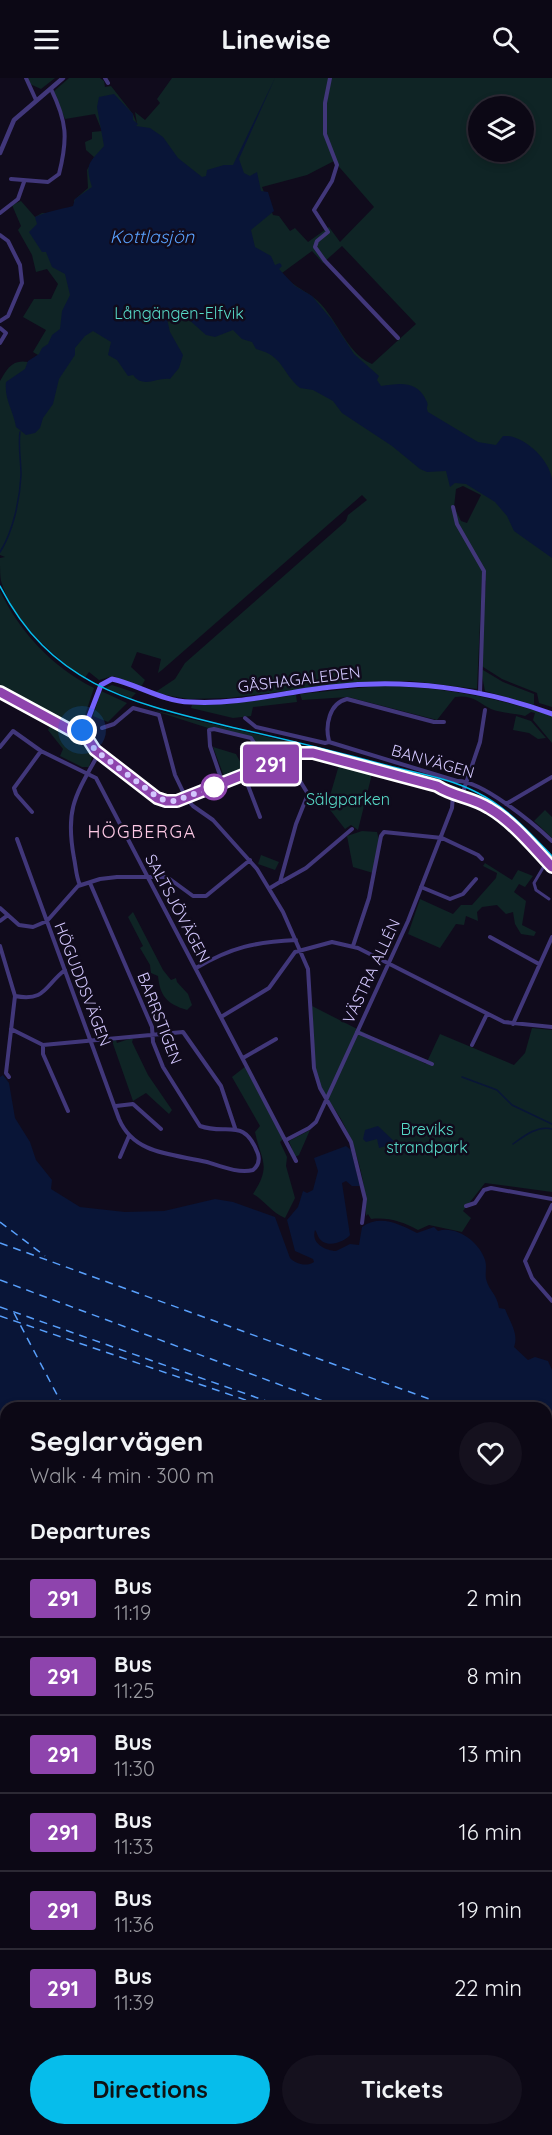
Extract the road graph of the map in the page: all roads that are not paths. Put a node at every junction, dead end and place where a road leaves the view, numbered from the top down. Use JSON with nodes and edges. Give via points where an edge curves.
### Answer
{"nodes":[{"id":1,"x":26,"y":78,"type":"edge"},
{"id":2,"x":63,"y":78,"type":"edge"},
{"id":3,"x":105,"y":78,"type":"edge"},
{"id":4,"x":330,"y":78,"type":"edge"},
{"id":5,"x":108,"y":83,"type":"dead end"},
{"id":6,"x":51,"y":89,"type":"junction"},
{"id":7,"x":36,"y":100,"type":"junction"},
{"id":8,"x":0,"y":153,"type":"edge"},
{"id":9,"x":11,"y":179,"type":"dead end"},
{"id":10,"x":24,"y":182,"type":"junction"},
{"id":11,"x":0,"y":213,"type":"edge"},
{"id":12,"x":0,"y":235,"type":"edge"},
{"id":13,"x":0,"y":321,"type":"edge"},
{"id":14,"x":0,"y":328,"type":"edge"},
{"id":15,"x":398,"y":338,"type":"dead end"},
{"id":16,"x":0,"y":343,"type":"edge"},
{"id":17,"x":453,"y":507,"type":"dead end"},
{"id":18,"x":0,"y":692,"type":"edge"},
{"id":19,"x":480,"y":693,"type":"junction"},
{"id":20,"x":484,"y":710,"type":"dead end"},
{"id":21,"x":552,"y":714,"type":"edge"},
{"id":22,"x":245,"y":718,"type":"dead end"},
{"id":23,"x":444,"y":722,"type":"dead end"},
{"id":24,"x":102,"y":728,"type":"dead end"},
{"id":25,"x":82,"y":730,"type":"junction"},
{"id":26,"x":329,"y":741,"type":"junction"},
{"id":27,"x":0,"y":747,"type":"edge"},
{"id":28,"x":41,"y":751,"type":"junction"},
{"id":29,"x":99,"y":753,"type":"junction"},
{"id":30,"x":261,"y":753,"type":"dead end"},
{"id":31,"x":286,"y":758,"type":"junction"},
{"id":32,"x":89,"y":773,"type":"junction"},
{"id":33,"x":244,"y":775,"type":"junction"},
{"id":34,"x":552,"y":777,"type":"edge"},
{"id":35,"x":467,"y":780,"type":"junction"},
{"id":36,"x":223,"y":783,"type":"junction"},
{"id":37,"x":453,"y":795,"type":"junction"},
{"id":38,"x":462,"y":795,"type":"junction"},
{"id":39,"x":186,"y":798,"type":"junction"},
{"id":40,"x":506,"y":804,"type":"junction"},
{"id":41,"x":32,"y":812,"type":"dead end"},
{"id":42,"x":260,"y":817,"type":"dead end"},
{"id":43,"x":352,"y":829,"type":"dead end"},
{"id":44,"x":439,"y":838,"type":"junction"},
{"id":45,"x":17,"y":839,"type":"dead end"},
{"id":46,"x":552,"y":841,"type":"edge"},
{"id":47,"x":482,"y":859,"type":"dead end"},
{"id":48,"x":250,"y":860,"type":"junction"},
{"id":49,"x":547,"y":861,"type":"junction"},
{"id":50,"x":552,"y":867,"type":"edge"},
{"id":51,"x":149,"y":878,"type":"junction"},
{"id":52,"x":476,"y":879,"type":"dead end"},
{"id":53,"x":280,"y":882,"type":"junction"},
{"id":54,"x":90,"y":883,"type":"junction"},
{"id":55,"x":80,"y":885,"type":"junction"},
{"id":56,"x":270,"y":888,"type":"junction"},
{"id":57,"x":421,"y":888,"type":"junction"},
{"id":58,"x":549,"y":899,"type":"dead end"},
{"id":59,"x":0,"y":908,"type":"edge"},
{"id":60,"x":8,"y":915,"type":"junction"},
{"id":61,"x":0,"y":921,"type":"edge"},
{"id":62,"x":47,"y":921,"type":"junction"},
{"id":63,"x":490,"y":937,"type":"dead end"},
{"id":64,"x":552,"y":937,"type":"edge"},
{"id":65,"x":296,"y":940,"type":"junction"},
{"id":66,"x":0,"y":946,"type":"edge"},
{"id":67,"x":353,"y":946,"type":"junction"},
{"id":68,"x":300,"y":950,"type":"junction"},
{"id":69,"x":388,"y":963,"type":"junction"},
{"id":70,"x":539,"y":964,"type":"junction"},
{"id":71,"x":196,"y":968,"type":"junction"},
{"id":72,"x":65,"y":970,"type":"junction"},
{"id":73,"x":15,"y":996,"type":"junction"},
{"id":74,"x":487,"y":1014,"type":"junction"},
{"id":75,"x":221,"y":1017,"type":"junction"},
{"id":76,"x":513,"y":1024,"type":"junction"},
{"id":77,"x":552,"y":1027,"type":"edge"},
{"id":78,"x":11,"y":1029,"type":"junction"},
{"id":79,"x":357,"y":1032,"type":"junction"},
{"id":80,"x":153,"y":1035,"type":"junction"},
{"id":81,"x":276,"y":1039,"type":"dead end"},
{"id":82,"x":92,"y":1040,"type":"junction"},
{"id":83,"x":43,"y":1045,"type":"junction"},
{"id":84,"x":472,"y":1045,"type":"dead end"},
{"id":85,"x":243,"y":1058,"type":"junction"},
{"id":86,"x":432,"y":1064,"type":"dead end"},
{"id":87,"x":9,"y":1077,"type":"dead end"},
{"id":88,"x":326,"y":1097,"type":"junction"},
{"id":89,"x":116,"y":1106,"type":"junction"},
{"id":90,"x":68,"y":1111,"type":"dead end"},
{"id":91,"x":235,"y":1128,"type":"junction"},
{"id":92,"x":161,"y":1129,"type":"dead end"},
{"id":93,"x":129,"y":1136,"type":"junction"},
{"id":94,"x":286,"y":1140,"type":"junction"},
{"id":95,"x":120,"y":1157,"type":"dead end"},
{"id":96,"x":296,"y":1161,"type":"dead end"},
{"id":97,"x":552,"y":1198,"type":"edge"},
{"id":98,"x":552,"y":1205,"type":"edge"},
{"id":99,"x":466,"y":1206,"type":"dead end"},
{"id":100,"x":362,"y":1223,"type":"dead end"},
{"id":101,"x":552,"y":1301,"type":"edge"}],
"edges":[{"from":1,"to":7,"type":"street"},
{"from":2,"to":6,"type":"street"},
{"from":3,"to":5,"type":"street"},
{"from":4,"to":15,"type":"street","via":[[325,134],[337,165],[314,210],[328,232],[316,241],[315,247]]},
{"from":6,"to":7,"type":"street"},
{"from":6,"to":10,"type":"street","via":[[63,116],[66,135],[59,174],[48,182]]},
{"from":7,"to":8,"type":"street","via":[[11,124]]},
{"from":9,"to":10,"type":"street"},
{"from":10,"to":11,"type":"street","via":[[18,199]]},
{"from":12,"to":13,"type":"street","via":[[20,265],[22,283],[8,316]]},
{"from":14,"to":16,"type":"street","via":[[6,333]]},
{"from":17,"to":19,"type":"street","via":[[457,524],[484,571]]},
{"from":18,"to":25,"type":"main road","via":[[72,731]]},
{"from":19,"to":21,"type":"main road","name":"GÅSHAGALEDEN"},
{"from":19,"to":25,"type":"main road","name":"GÅSHAGALEDEN","via":[[410,684],[365,684],[250,699],[190,702],[108,680],[100,687]]},
{"from":20,"to":35,"type":"street","via":[[480,742]]},
{"from":22,"to":26,"type":"street","name":"BANVÄGEN","via":[[256,727]]},
{"from":23,"to":26,"type":"street","via":[[347,699],[331,711]]},
{"from":24,"to":39,"type":"street","via":[[114,724],[133,708],[159,716],[175,776]]},
{"from":25,"to":29,"type":"street"},
{"from":26,"to":35,"type":"street","name":"BANVÄGEN","via":[[457,781]]},
{"from":27,"to":28,"type":"street","via":[[11,731]]},
{"from":28,"to":32,"type":"street"},
{"from":28,"to":41,"type":"street","via":[[14,788]]},
{"from":29,"to":32,"type":"street"},
{"from":29,"to":39,"type":"street","via":[[160,799],[171,802]]},
{"from":30,"to":36,"type":"street","via":[[251,738],[209,730],[210,746]]},
{"from":31,"to":33,"type":"street"},
{"from":31,"to":37,"type":"street","via":[[313,753],[437,786]]},
{"from":31,"to":53,"type":"street","via":[[308,794]]},
{"from":32,"to":51,"type":"street","name":"SALTSJÖVÄGEN","via":[[96,778]]},
{"from":32,"to":55,"type":"street","via":[[69,819]]},
{"from":33,"to":36,"type":"street"},
{"from":33,"to":42,"type":"street"},
{"from":34,"to":40,"type":"street"},
{"from":35,"to":38,"type":"street"},
{"from":35,"to":40,"type":"street","name":"BANVÄGEN"},
{"from":36,"to":39,"type":"street"},
{"from":37,"to":38,"type":"street"},
{"from":37,"to":44,"type":"street","name":"VÄSTRA ALLÉN","via":[[452,808]]},
{"from":38,"to":49,"type":"street","via":[[498,814]]},
{"from":39,"to":48,"type":"street"},
{"from":40,"to":46,"type":"street","name":"BANVÄGEN"},
{"from":43,"to":53,"type":"street","via":[[306,868]]},
{"from":44,"to":47,"type":"street"},
{"from":44,"to":57,"type":"street","name":"VÄSTRA ALLÉN"},
{"from":44,"to":67,"type":"street","via":[[384,832]]},
{"from":45,"to":62,"type":"street","name":"HÖGUDDSVÄGEN"},
{"from":48,"to":51,"type":"street","via":[[206,896],[193,896],[168,877]]},
{"from":48,"to":56,"type":"street"},
{"from":49,"to":50,"type":"street"},
{"from":49,"to":58,"type":"street","via":[[534,883],[536,890]]},
{"from":51,"to":54,"type":"street","via":[[105,878]]},
{"from":51,"to":71,"type":"street","name":"SALTSJÖVÄGEN"},
{"from":52,"to":57,"type":"street","via":[[463,894],[450,899]]},
{"from":53,"to":56,"type":"street"},
{"from":54,"to":55,"type":"street"},
{"from":54,"to":80,"type":"street","name":"BARRSTIGEN"},
{"from":55,"to":62,"type":"street"},
{"from":56,"to":65,"type":"street"},
{"from":57,"to":69,"type":"street","name":"VÄSTRA ALLÉN"},
{"from":59,"to":60,"type":"street"},
{"from":60,"to":61,"type":"street"},
{"from":60,"to":62,"type":"street","via":[[23,927]]},
{"from":62,"to":72,"type":"street","name":"HÖGUDDSVÄGEN"},
{"from":63,"to":70,"type":"street"},
{"from":64,"to":70,"type":"street"},
{"from":65,"to":68,"type":"street"},
{"from":65,"to":71,"type":"street","via":[[245,945]]},
{"from":66,"to":73,"type":"street"},
{"from":67,"to":68,"type":"street","via":[[332,942]]},
{"from":67,"to":69,"type":"street"},
{"from":68,"to":75,"type":"street","via":[[269,988]]},
{"from":68,"to":88,"type":"street","via":[[310,980],[312,1058]]},
{"from":69,"to":74,"type":"street"},
{"from":69,"to":79,"type":"street","name":"VÄSTRA ALLÉN"},
{"from":70,"to":76,"type":"street"},
{"from":71,"to":75,"type":"street","name":"SALTSJÖVÄGEN"},
{"from":72,"to":73,"type":"street","via":[[40,995]]},
{"from":72,"to":82,"type":"street","name":"HÖGUDDSVÄGEN"},
{"from":73,"to":78,"type":"street"},
{"from":74,"to":76,"type":"street"},
{"from":74,"to":84,"type":"street"},
{"from":75,"to":85,"type":"street","name":"SALTSJÖVÄGEN"},
{"from":76,"to":77,"type":"street"},
{"from":78,"to":83,"type":"street"},
{"from":78,"to":87,"type":"street","via":[[6,1073]]},
{"from":79,"to":86,"type":"street"},
{"from":79,"to":88,"type":"street","name":"VÄSTRA ALLÉN"},
{"from":80,"to":82,"type":"street"},
{"from":80,"to":91,"type":"street","name":"BARRSTIGEN","via":[[163,1067],[200,1126]]},
{"from":80,"to":91,"type":"street","via":[[183,1032],[221,1086]]},
{"from":81,"to":85,"type":"street"},
{"from":82,"to":83,"type":"street"},
{"from":82,"to":89,"type":"street","name":"HÖGUDDSVÄGEN"},
{"from":83,"to":90,"type":"street","via":[[43,1054]]},
{"from":85,"to":94,"type":"street","name":"SALTSJÖVÄGEN"},
{"from":88,"to":94,"type":"street","name":"VÄSTRA ALLÉN","via":[[312,1126]]},
{"from":88,"to":100,"type":"street","via":[[354,1152],[365,1199]]},
{"from":89,"to":92,"type":"street","via":[[134,1104]]},
{"from":89,"to":93,"type":"street","name":"HÖGUDDSVÄGEN"},
{"from":91,"to":93,"type":"street","via":[[249,1137],[259,1156],[253,1170],[164,1155]]},
{"from":93,"to":95,"type":"street"},
{"from":94,"to":96,"type":"street","name":"SALTSJÖVÄGEN"},
{"from":97,"to":99,"type":"street","via":[[491,1188]]},
{"from":98,"to":101,"type":"street","via":[[525,1261],[532,1278]]}]}
